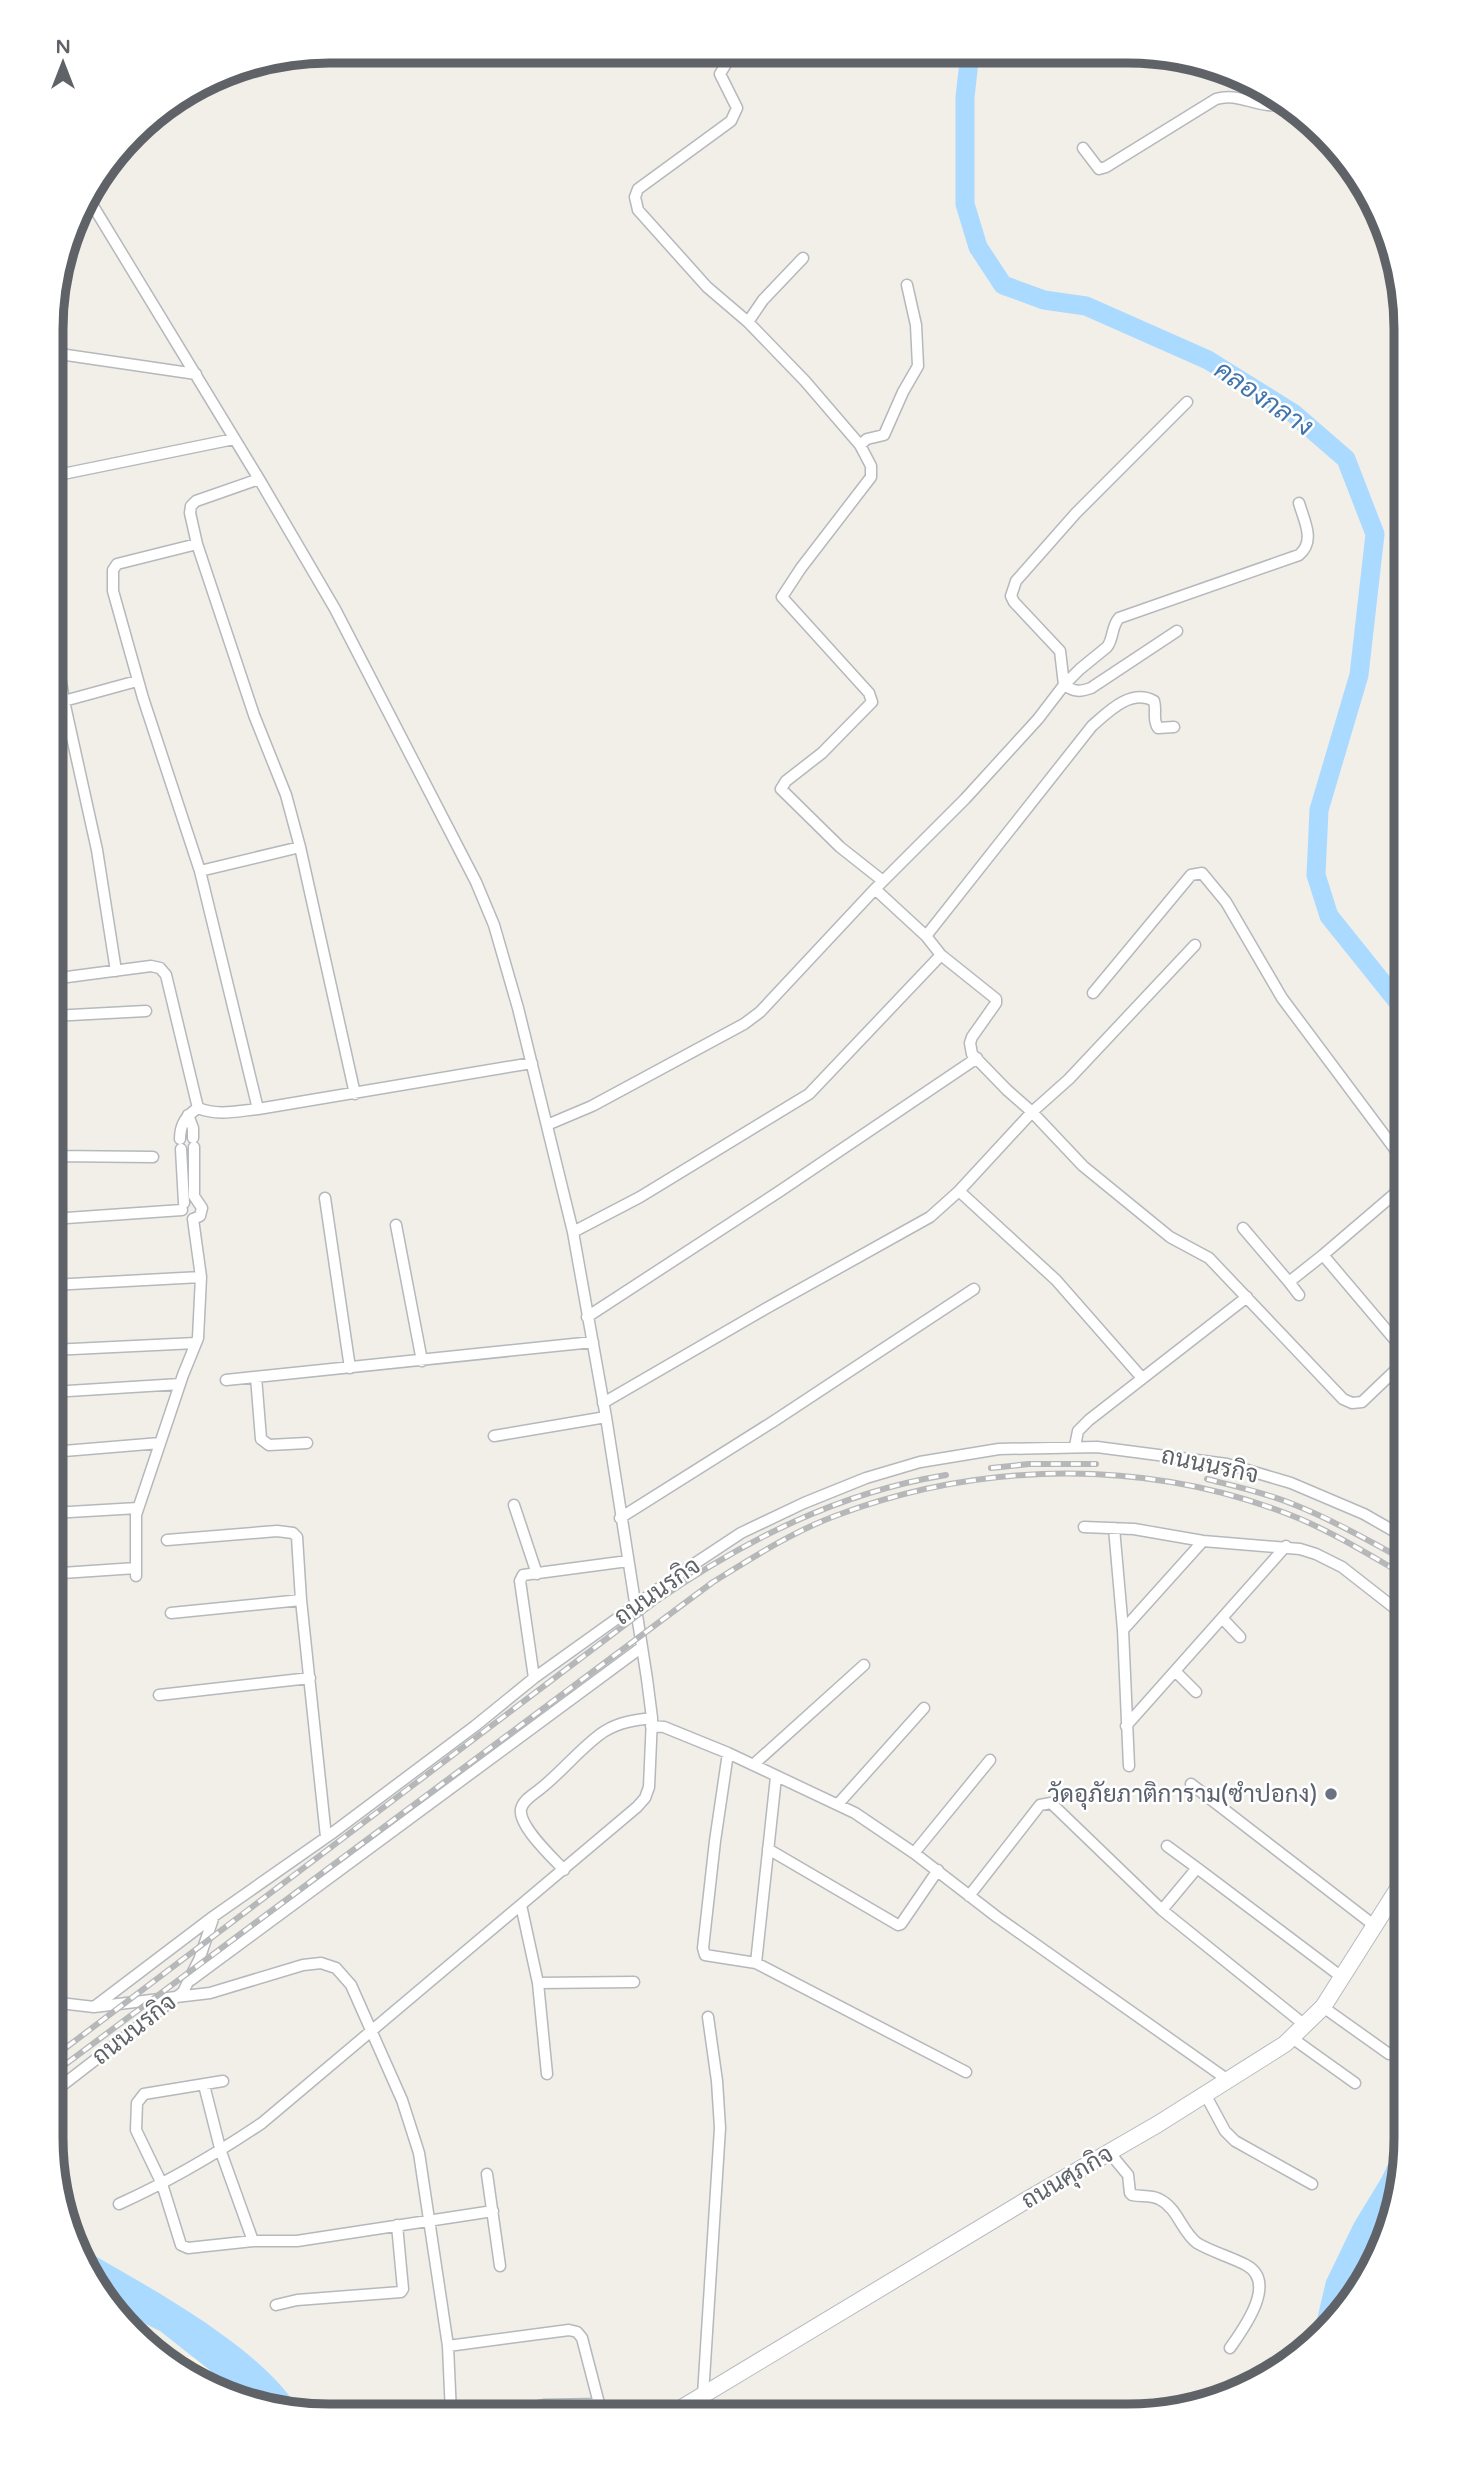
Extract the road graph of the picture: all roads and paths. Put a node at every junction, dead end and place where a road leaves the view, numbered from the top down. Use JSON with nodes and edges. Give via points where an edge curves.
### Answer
{"nodes":[{"id":1,"x":726,"y":63,"type":"edge"},
{"id":2,"x":1272,"y":105,"type":"edge"},
{"id":3,"x":1083,"y":148,"type":"dead end"},
{"id":4,"x":93,"y":206,"type":"edge"},
{"id":5,"x":803,"y":258,"type":"dead end"},
{"id":6,"x":907,"y":285,"type":"dead end"},
{"id":7,"x":748,"y":322,"type":"junction"},
{"id":8,"x":63,"y":354,"type":"edge"},
{"id":9,"x":196,"y":374,"type":"junction"},
{"id":10,"x":1187,"y":402,"type":"dead end"},
{"id":11,"x":234,"y":439,"type":"junction"},
{"id":12,"x":860,"y":444,"type":"junction"},
{"id":13,"x":63,"y":474,"type":"edge"},
{"id":14,"x":259,"y":479,"type":"junction"},
{"id":15,"x":1299,"y":503,"type":"dead end"},
{"id":16,"x":197,"y":544,"type":"junction"},
{"id":17,"x":1177,"y":631,"type":"dead end"},
{"id":18,"x":137,"y":681,"type":"junction"},
{"id":19,"x":1064,"y":685,"type":"junction"},
{"id":20,"x":63,"y":695,"type":"edge"},
{"id":21,"x":64,"y":701,"type":"junction"},
{"id":22,"x":1174,"y":727,"type":"dead end"},
{"id":23,"x":300,"y":847,"type":"junction"},
{"id":24,"x":200,"y":871,"type":"junction"},
{"id":25,"x":879,"y":885,"type":"junction"},
{"id":26,"x":926,"y":936,"type":"junction"},
{"id":27,"x":1195,"y":945,"type":"dead end"},
{"id":28,"x":941,"y":955,"type":"junction"},
{"id":29,"x":116,"y":971,"type":"junction"},
{"id":30,"x":63,"y":978,"type":"edge"},
{"id":31,"x":1093,"y":993,"type":"dead end"},
{"id":32,"x":146,"y":1011,"type":"dead end"},
{"id":33,"x":63,"y":1015,"type":"edge"},
{"id":34,"x":977,"y":1058,"type":"junction"},
{"id":35,"x":532,"y":1063,"type":"junction"},
{"id":36,"x":355,"y":1094,"type":"junction"},
{"id":37,"x":198,"y":1108,"type":"junction"},
{"id":38,"x":258,"y":1109,"type":"junction"},
{"id":39,"x":1032,"y":1112,"type":"junction"},
{"id":40,"x":188,"y":1115,"type":"junction"},
{"id":41,"x":547,"y":1125,"type":"junction"},
{"id":42,"x":1394,"y":1148,"type":"edge"},
{"id":43,"x":63,"y":1156,"type":"edge"},
{"id":44,"x":153,"y":1157,"type":"dead end"},
{"id":45,"x":959,"y":1191,"type":"junction"},
{"id":46,"x":1394,"y":1194,"type":"edge"},
{"id":47,"x":325,"y":1198,"type":"dead end"},
{"id":48,"x":187,"y":1204,"type":"junction"},
{"id":49,"x":63,"y":1218,"type":"edge"},
{"id":50,"x":193,"y":1219,"type":"junction"},
{"id":51,"x":396,"y":1225,"type":"dead end"},
{"id":52,"x":1243,"y":1228,"type":"dead end"},
{"id":53,"x":573,"y":1232,"type":"junction"},
{"id":54,"x":1323,"y":1255,"type":"junction"},
{"id":55,"x":201,"y":1277,"type":"junction"},
{"id":56,"x":1289,"y":1282,"type":"junction"},
{"id":57,"x":63,"y":1283,"type":"edge"},
{"id":58,"x":974,"y":1289,"type":"dead end"},
{"id":59,"x":1299,"y":1295,"type":"dead end"},
{"id":60,"x":1247,"y":1297,"type":"junction"},
{"id":61,"x":587,"y":1317,"type":"junction"},
{"id":62,"x":1394,"y":1339,"type":"edge"},
{"id":63,"x":593,"y":1342,"type":"junction"},
{"id":64,"x":197,"y":1343,"type":"junction"},
{"id":65,"x":63,"y":1349,"type":"edge"},
{"id":66,"x":422,"y":1361,"type":"junction"},
{"id":67,"x":350,"y":1368,"type":"junction"},
{"id":68,"x":1394,"y":1371,"type":"edge"},
{"id":69,"x":256,"y":1377,"type":"junction"},
{"id":70,"x":1142,"y":1378,"type":"junction"},
{"id":71,"x":226,"y":1380,"type":"dead end"},
{"id":72,"x":180,"y":1384,"type":"junction"},
{"id":73,"x":63,"y":1391,"type":"edge"},
{"id":74,"x":603,"y":1403,"type":"junction"},
{"id":75,"x":606,"y":1417,"type":"junction"},
{"id":76,"x":494,"y":1436,"type":"dead end"},
{"id":77,"x":160,"y":1443,"type":"junction"},
{"id":78,"x":307,"y":1443,"type":"dead end"},
{"id":79,"x":1075,"y":1446,"type":"junction"},
{"id":80,"x":63,"y":1451,"type":"edge"},
{"id":81,"x":514,"y":1505,"type":"dead end"},
{"id":82,"x":138,"y":1507,"type":"junction"},
{"id":83,"x":63,"y":1512,"type":"edge"},
{"id":84,"x":620,"y":1518,"type":"junction"},
{"id":85,"x":1084,"y":1527,"type":"dead end"},
{"id":86,"x":1114,"y":1528,"type":"junction"},
{"id":87,"x":1394,"y":1531,"type":"edge"},
{"id":88,"x":167,"y":1539,"type":"dead end"},
{"id":89,"x":1203,"y":1541,"type":"junction"},
{"id":90,"x":1286,"y":1546,"type":"junction"},
{"id":91,"x":628,"y":1562,"type":"junction"},
{"id":92,"x":63,"y":1573,"type":"edge"},
{"id":93,"x":537,"y":1574,"type":"junction"},
{"id":94,"x":301,"y":1601,"type":"junction"},
{"id":95,"x":635,"y":1607,"type":"junction"},
{"id":96,"x":1394,"y":1608,"type":"edge"},
{"id":97,"x":171,"y":1613,"type":"dead end"},
{"id":98,"x":1222,"y":1618,"type":"junction"},
{"id":99,"x":1123,"y":1630,"type":"junction"},
{"id":100,"x":1240,"y":1637,"type":"dead end"},
{"id":101,"x":642,"y":1647,"type":"junction"},
{"id":102,"x":864,"y":1664,"type":"dead end"},
{"id":103,"x":1175,"y":1671,"type":"junction"},
{"id":104,"x":310,"y":1678,"type":"junction"},
{"id":105,"x":534,"y":1678,"type":"junction"},
{"id":106,"x":1196,"y":1692,"type":"dead end"},
{"id":107,"x":159,"y":1695,"type":"dead end"},
{"id":108,"x":924,"y":1708,"type":"dead end"},
{"id":109,"x":651,"y":1722,"type":"junction"},
{"id":110,"x":1126,"y":1726,"type":"junction"},
{"id":111,"x":728,"y":1753,"type":"junction"},
{"id":112,"x":990,"y":1760,"type":"dead end"},
{"id":113,"x":752,"y":1765,"type":"junction"},
{"id":114,"x":1129,"y":1766,"type":"dead end"},
{"id":115,"x":776,"y":1777,"type":"junction"},
{"id":116,"x":1191,"y":1784,"type":"dead end"},
{"id":117,"x":838,"y":1804,"type":"junction"},
{"id":118,"x":326,"y":1838,"type":"junction"},
{"id":119,"x":1167,"y":1846,"type":"dead end"},
{"id":120,"x":768,"y":1849,"type":"junction"},
{"id":121,"x":914,"y":1853,"type":"junction"},
{"id":122,"x":1197,"y":1868,"type":"junction"},
{"id":123,"x":564,"y":1870,"type":"junction"},
{"id":124,"x":938,"y":1870,"type":"junction"},
{"id":125,"x":1394,"y":1894,"type":"edge"},
{"id":126,"x":969,"y":1896,"type":"junction"},
{"id":127,"x":1391,"y":1899,"type":"junction"},
{"id":128,"x":1394,"y":1901,"type":"edge"},
{"id":129,"x":521,"y":1905,"type":"junction"},
{"id":130,"x":1162,"y":1910,"type":"junction"},
{"id":131,"x":214,"y":1916,"type":"junction"},
{"id":132,"x":1375,"y":1926,"type":"junction"},
{"id":133,"x":756,"y":1963,"type":"junction"},
{"id":134,"x":1343,"y":1978,"type":"junction"},
{"id":135,"x":189,"y":1982,"type":"junction"},
{"id":136,"x":634,"y":1982,"type":"dead end"},
{"id":137,"x":538,"y":1983,"type":"junction"},
{"id":138,"x":176,"y":1997,"type":"junction"},
{"id":139,"x":63,"y":2003,"type":"edge"},
{"id":140,"x":94,"y":2007,"type":"junction"},
{"id":141,"x":1323,"y":2007,"type":"junction"},
{"id":142,"x":708,"y":2017,"type":"dead end"},
{"id":143,"x":1306,"y":2026,"type":"junction"},
{"id":144,"x":372,"y":2030,"type":"junction"},
{"id":145,"x":1292,"y":2038,"type":"junction"},
{"id":146,"x":1389,"y":2054,"type":"dead end"},
{"id":147,"x":967,"y":2072,"type":"dead end"},
{"id":148,"x":547,"y":2074,"type":"dead end"},
{"id":149,"x":1228,"y":2080,"type":"junction"},
{"id":150,"x":223,"y":2081,"type":"dead end"},
{"id":151,"x":1355,"y":2083,"type":"dead end"},
{"id":152,"x":63,"y":2085,"type":"edge"},
{"id":153,"x":204,"y":2085,"type":"junction"},
{"id":154,"x":1205,"y":2094,"type":"junction"},
{"id":155,"x":220,"y":2152,"type":"junction"},
{"id":156,"x":1109,"y":2152,"type":"junction"},
{"id":157,"x":487,"y":2174,"type":"dead end"},
{"id":158,"x":1312,"y":2184,"type":"dead end"},
{"id":159,"x":162,"y":2185,"type":"junction"},
{"id":160,"x":119,"y":2204,"type":"dead end"},
{"id":161,"x":493,"y":2211,"type":"junction"},
{"id":162,"x":430,"y":2220,"type":"junction"},
{"id":163,"x":397,"y":2225,"type":"junction"},
{"id":164,"x":253,"y":2242,"type":"junction"},
{"id":165,"x":500,"y":2266,"type":"dead end"},
{"id":166,"x":276,"y":2305,"type":"dead end"},
{"id":167,"x":448,"y":2346,"type":"junction"},
{"id":168,"x":1230,"y":2348,"type":"dead end"},
{"id":169,"x":703,"y":2395,"type":"junction"},
{"id":170,"x":451,"y":2404,"type":"edge"},
{"id":171,"x":600,"y":2404,"type":"edge"},
{"id":172,"x":688,"y":2404,"type":"edge"}],
"edges":[{"from":1,"to":7,"type":"street","via":[[720,74],[736,114],[638,189],[635,197],[651,227],[707,287]]},
{"from":2,"to":3,"type":"street","via":[[1233,96],[1216,99],[1099,169]]},
{"from":4,"to":9,"type":"street"},
{"from":5,"to":7,"type":"street"},
{"from":6,"to":12,"type":"street","via":[[916,325],[918,366],[884,435]]},
{"from":7,"to":12,"type":"street"},
{"from":8,"to":9,"type":"street"},
{"from":9,"to":11,"type":"street"},
{"from":10,"to":19,"type":"street","via":[[1085,503],[1016,581],[1011,596],[1060,651]]},
{"from":11,"to":13,"type":"street"},
{"from":11,"to":14,"type":"street"},
{"from":12,"to":25,"type":"street","via":[[871,477],[782,597],[869,693],[872,702],[781,789]]},
{"from":14,"to":16,"type":"street","via":[[191,506]]},
{"from":14,"to":35,"type":"street","via":[[335,609],[476,882],[494,925]]},
{"from":15,"to":19,"type":"street","via":[[1308,541],[1299,555],[1119,618],[1111,643]]},
{"from":16,"to":18,"type":"street","via":[[117,565],[113,570],[113,591]]},
{"from":16,"to":23,"type":"street"},
{"from":17,"to":19,"type":"street","via":[[1091,688],[1082,692]]},
{"from":18,"to":21,"type":"street"},
{"from":18,"to":24,"type":"street"},
{"from":19,"to":25,"type":"street","via":[[965,799]]},
{"from":20,"to":21,"type":"street"},
{"from":21,"to":29,"type":"street","via":[[97,850]]},
{"from":22,"to":26,"type":"street","via":[[1158,729],[1156,706],[1150,698],[1134,698],[1110,710],[1092,726]]},
{"from":23,"to":24,"type":"street"},
{"from":23,"to":36,"type":"street"},
{"from":24,"to":38,"type":"street"},
{"from":25,"to":26,"type":"street"},
{"from":25,"to":41,"type":"street","via":[[744,1024],[592,1106]]},
{"from":26,"to":28,"type":"street"},
{"from":27,"to":39,"type":"street"},
{"from":28,"to":34,"type":"street","via":[[996,999],[972,1037],[970,1049]]},
{"from":28,"to":53,"type":"street","via":[[809,1094],[640,1197]]},
{"from":29,"to":30,"type":"street"},
{"from":29,"to":37,"type":"street","via":[[151,966],[166,975]]},
{"from":31,"to":42,"type":"street","via":[[1191,875],[1202,873],[1227,902],[1282,998]]},
{"from":32,"to":33,"type":"street"},
{"from":34,"to":39,"type":"street"},
{"from":34,"to":61,"type":"street"},
{"from":35,"to":36,"type":"street"},
{"from":35,"to":41,"type":"street"},
{"from":36,"to":38,"type":"street"},
{"from":37,"to":38,"type":"street","via":[[220,1113]]},
{"from":37,"to":40,"type":"street"},
{"from":39,"to":45,"type":"street"},
{"from":39,"to":60,"type":"street","via":[[1083,1166],[1170,1237],[1209,1258]]},
{"from":40,"to":48,"type":"street","via":[[193,1143]]},
{"from":40,"to":48,"type":"street","via":[[180,1128]]},
{"from":41,"to":53,"type":"street"},
{"from":43,"to":44,"type":"street"},
{"from":45,"to":70,"type":"street","via":[[1056,1280]]},
{"from":45,"to":74,"type":"street","via":[[930,1217]]},
{"from":46,"to":54,"type":"street"},
{"from":47,"to":67,"type":"street"},
{"from":48,"to":49,"type":"street"},
{"from":48,"to":50,"type":"street","via":[[186,1217]]},
{"from":48,"to":50,"type":"street","via":[[201,1204],[202,1212]]},
{"from":50,"to":55,"type":"street"},
{"from":51,"to":66,"type":"street"},
{"from":52,"to":56,"type":"street"},
{"from":53,"to":61,"type":"street"},
{"from":54,"to":56,"type":"street"},
{"from":54,"to":62,"type":"street"},
{"from":55,"to":57,"type":"street"},
{"from":55,"to":64,"type":"street"},
{"from":56,"to":59,"type":"street"},
{"from":58,"to":84,"type":"street"},
{"from":60,"to":68,"type":"street","via":[[1343,1399],[1362,1402]]},
{"from":60,"to":70,"type":"street"},
{"from":61,"to":63,"type":"street"},
{"from":63,"to":66,"type":"street"},
{"from":63,"to":74,"type":"street"},
{"from":64,"to":65,"type":"street"},
{"from":64,"to":72,"type":"street"},
{"from":66,"to":67,"type":"street"},
{"from":67,"to":69,"type":"street"},
{"from":69,"to":71,"type":"street"},
{"from":69,"to":78,"type":"street","via":[[261,1439],[269,1445]]},
{"from":70,"to":79,"type":"street","via":[[1078,1431]]},
{"from":72,"to":73,"type":"street"},
{"from":72,"to":77,"type":"street"},
{"from":74,"to":75,"type":"street"},
{"from":75,"to":76,"type":"street"},
{"from":75,"to":84,"type":"street"},
{"from":77,"to":80,"type":"street"},
{"from":77,"to":82,"type":"street"},
{"from":79,"to":87,"type":"street","name":"ถนนนรกิจ","via":[[1227,1464],[1303,1488]]},
{"from":79,"to":95,"type":"street","name":"ถนนนรกิจ","via":[[999,1449],[920,1462],[866,1478],[741,1533]]},
{"from":81,"to":93,"type":"street"},
{"from":82,"to":83,"type":"street"},
{"from":82,"to":92,"type":"street","via":[[136,1572]]},
{"from":84,"to":91,"type":"street"},
{"from":85,"to":86,"type":"street"},
{"from":86,"to":89,"type":"street"},
{"from":86,"to":99,"type":"street"},
{"from":88,"to":94,"type":"street","via":[[293,1533],[297,1537]]},
{"from":89,"to":90,"type":"street"},
{"from":89,"to":99,"type":"street"},
{"from":90,"to":96,"type":"street","via":[[1331,1560]]},
{"from":90,"to":98,"type":"street"},
{"from":91,"to":93,"type":"street"},
{"from":91,"to":95,"type":"street"},
{"from":93,"to":105,"type":"street","via":[[523,1575],[520,1581]]},
{"from":94,"to":97,"type":"street"},
{"from":94,"to":104,"type":"street"},
{"from":95,"to":101,"type":"street"},
{"from":95,"to":105,"type":"street","name":"ถนนนรกิจ"},
{"from":98,"to":100,"type":"street"},
{"from":98,"to":103,"type":"street"},
{"from":99,"to":110,"type":"street"},
{"from":101,"to":109,"type":"street"},
{"from":101,"to":135,"type":"street"},
{"from":102,"to":113,"type":"street"},
{"from":103,"to":106,"type":"street"},
{"from":103,"to":110,"type":"street"},
{"from":104,"to":107,"type":"street"},
{"from":104,"to":118,"type":"street"},
{"from":105,"to":118,"type":"street","name":"ถนนนรกิจ"},
{"from":108,"to":117,"type":"street"},
{"from":109,"to":111,"type":"street"},
{"from":109,"to":123,"type":"street","via":[[645,1798]]},
{"from":109,"to":123,"type":"street","via":[[625,1722],[603,1732],[524,1802],[521,1809],[527,1829]]},
{"from":110,"to":114,"type":"street"},
{"from":111,"to":113,"type":"street"},
{"from":111,"to":133,"type":"street","via":[[704,1948],[705,1955]]},
{"from":112,"to":121,"type":"street"},
{"from":113,"to":115,"type":"street"},
{"from":115,"to":117,"type":"street"},
{"from":115,"to":120,"type":"street"},
{"from":116,"to":132,"type":"street"},
{"from":117,"to":121,"type":"street"},
{"from":118,"to":131,"type":"street","name":"ถนนนรกิจ"},
{"from":119,"to":122,"type":"street"},
{"from":120,"to":124,"type":"street","via":[[898,1925]]},
{"from":120,"to":133,"type":"street"},
{"from":121,"to":124,"type":"street"},
{"from":122,"to":130,"type":"street"},
{"from":122,"to":134,"type":"street"},
{"from":123,"to":129,"type":"street"},
{"from":124,"to":126,"type":"street"},
{"from":125,"to":127,"type":"main road","name":"ถนนศุภกิจ"},
{"from":126,"to":130,"type":"street","via":[[1047,1802]]},
{"from":126,"to":149,"type":"street"},
{"from":127,"to":128,"type":"street"},
{"from":127,"to":132,"type":"main road","name":"ถนนศุภกิจ"},
{"from":129,"to":137,"type":"street"},
{"from":129,"to":144,"type":"street"},
{"from":130,"to":143,"type":"street"},
{"from":131,"to":135,"type":"street","name":"ถนนนรกิจ"},
{"from":131,"to":140,"type":"street"},
{"from":132,"to":134,"type":"main road","name":"ถนนศุภกิจ"},
{"from":133,"to":147,"type":"street"},
{"from":134,"to":141,"type":"main road","name":"ถนนศุภกิจ"},
{"from":135,"to":138,"type":"street","name":"ถนนนรกิจ"},
{"from":136,"to":137,"type":"street"},
{"from":137,"to":148,"type":"street"},
{"from":138,"to":140,"type":"street"},
{"from":138,"to":144,"type":"street","via":[[210,1993],[321,1963],[336,1968],[351,1984]]},
{"from":138,"to":152,"type":"street","name":"ถนนนรกิจ"},
{"from":139,"to":140,"type":"street"},
{"from":141,"to":143,"type":"main road","name":"ถนนศุภกิจ"},
{"from":141,"to":146,"type":"street"},
{"from":142,"to":169,"type":"street","via":[[720,2128]]},
{"from":143,"to":145,"type":"main road","name":"ถนนศุภกิจ"},
{"from":144,"to":155,"type":"street","via":[[262,2123]]},
{"from":144,"to":162,"type":"street","via":[[419,2153]]},
{"from":145,"to":149,"type":"main road","name":"ถนนศุภกิจ"},
{"from":145,"to":151,"type":"street"},
{"from":149,"to":154,"type":"main road","name":"ถนนศุภกิจ"},
{"from":150,"to":153,"type":"street"},
{"from":153,"to":155,"type":"street"},
{"from":153,"to":159,"type":"street","via":[[144,2094],[137,2102],[136,2130]]},
{"from":154,"to":156,"type":"main road","name":"ถนนศุภกิจ"},
{"from":154,"to":158,"type":"street","via":[[1235,2141]]},
{"from":155,"to":159,"type":"street"},
{"from":155,"to":164,"type":"street"},
{"from":156,"to":168,"type":"street","via":[[1128,2175],[1132,2195],[1162,2200],[1199,2244],[1258,2273],[1261,2282],[1255,2303]]},
{"from":156,"to":169,"type":"main road","name":"ถนนศุภกิจ"},
{"from":157,"to":161,"type":"street"},
{"from":159,"to":160,"type":"street"},
{"from":159,"to":164,"type":"street","via":[[181,2245]]},
{"from":161,"to":162,"type":"street"},
{"from":161,"to":165,"type":"street"},
{"from":162,"to":163,"type":"street"},
{"from":162,"to":167,"type":"street"},
{"from":163,"to":164,"type":"street","via":[[297,2242]]},
{"from":163,"to":166,"type":"street","via":[[401,2292]]},
{"from":167,"to":170,"type":"street"},
{"from":167,"to":171,"type":"street","via":[[577,2332]]},
{"from":169,"to":172,"type":"main road","name":"ถนนศุภกิจ"}]}
